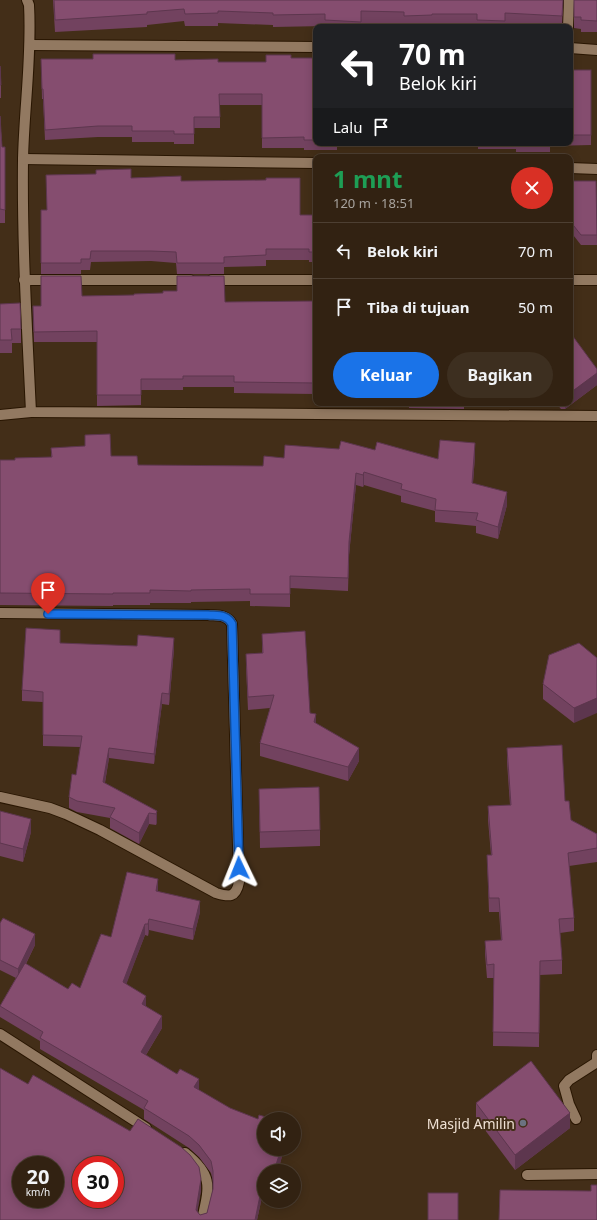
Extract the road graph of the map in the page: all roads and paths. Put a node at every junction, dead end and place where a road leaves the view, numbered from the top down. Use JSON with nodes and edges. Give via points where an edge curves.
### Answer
{"nodes":[{"id":1,"x":26,"y":0,"type":"edge"},
{"id":2,"x":569,"y":0,"type":"edge"},
{"id":3,"x":568,"y":24,"type":"edge"},
{"id":4,"x":30,"y":45,"type":"junction"},
{"id":5,"x":313,"y":47,"type":"edge"},
{"id":6,"x":573,"y":48,"type":"edge"},
{"id":7,"x":597,"y":50,"type":"edge"},
{"id":8,"x":23,"y":159,"type":"junction"},
{"id":9,"x":313,"y":163,"type":"edge"},
{"id":10,"x":573,"y":168,"type":"edge"},
{"id":11,"x":597,"y":169,"type":"edge"},
{"id":12,"x":24,"y":280,"type":"junction"},
{"id":13,"x":313,"y":280,"type":"edge"},
{"id":14,"x":573,"y":280,"type":"edge"},
{"id":15,"x":597,"y":280,"type":"edge"},
{"id":16,"x":31,"y":412,"type":"junction"},
{"id":17,"x":0,"y":415,"type":"edge"},
{"id":18,"x":597,"y":416,"type":"edge"},
{"id":19,"x":0,"y":613,"type":"edge"},
{"id":20,"x":0,"y":797,"type":"edge"},
{"id":21,"x":0,"y":1034,"type":"edge"},
{"id":22,"x":597,"y":1055,"type":"edge"},
{"id":23,"x":597,"y":1062,"type":"edge"},
{"id":24,"x":576,"y":1120,"type":"dead end"},
{"id":25,"x":152,"y":1132,"type":"edge"},
{"id":26,"x":178,"y":1149,"type":"edge"},
{"id":27,"x":527,"y":1174,"type":"dead end"},
{"id":28,"x":597,"y":1174,"type":"edge"},
{"id":29,"x":202,"y":1220,"type":"edge"}],
"edges":[{"from":1,"to":4,"type":"street","via":[[29,5]]},
{"from":2,"to":3,"type":"street"},
{"from":4,"to":5,"type":"street"},
{"from":4,"to":8,"type":"street"},
{"from":6,"to":7,"type":"street"},
{"from":8,"to":9,"type":"street"},
{"from":8,"to":12,"type":"street"},
{"from":10,"to":11,"type":"street"},
{"from":12,"to":13,"type":"street"},
{"from":12,"to":16,"type":"street"},
{"from":14,"to":15,"type":"street"},
{"from":16,"to":17,"type":"street"},
{"from":16,"to":18,"type":"street"},
{"from":19,"to":20,"type":"street","via":[[208,615],[229,618],[232,624],[238,890],[229,896],[216,893],[66,814]]},
{"from":21,"to":25,"type":"street"},
{"from":22,"to":23,"type":"street"},
{"from":23,"to":24,"type":"street","via":[[564,1086]]},
{"from":26,"to":29,"type":"street","via":[[198,1164],[206,1178],[208,1191]]},
{"from":27,"to":28,"type":"street"}]}
